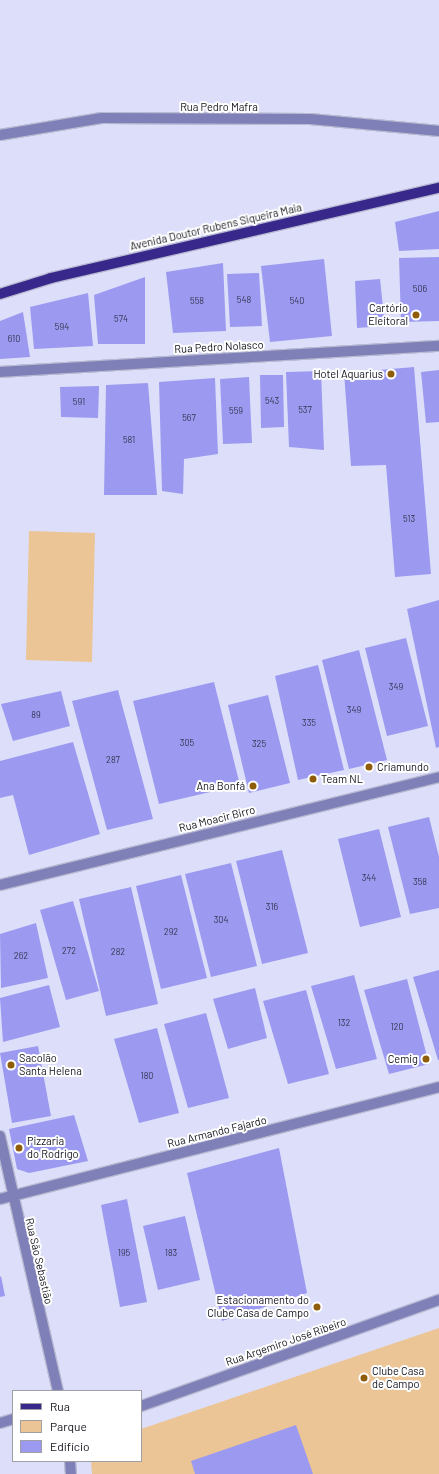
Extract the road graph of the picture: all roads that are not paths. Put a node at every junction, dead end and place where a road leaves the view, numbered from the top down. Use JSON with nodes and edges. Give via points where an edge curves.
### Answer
{"nodes":[{"id":1,"x":439,"y":131,"type":"edge"},
{"id":2,"x":0,"y":136,"type":"edge"},
{"id":3,"x":439,"y":188,"type":"edge"},
{"id":4,"x":0,"y":294,"type":"edge"},
{"id":5,"x":439,"y":346,"type":"edge"},
{"id":6,"x":0,"y":372,"type":"edge"},
{"id":7,"x":439,"y":777,"type":"edge"},
{"id":8,"x":0,"y":885,"type":"edge"},
{"id":9,"x":439,"y":1087,"type":"edge"},
{"id":10,"x":0,"y":1136,"type":"edge"},
{"id":11,"x":12,"y":1196,"type":"junction"},
{"id":12,"x":0,"y":1199,"type":"edge"},
{"id":13,"x":439,"y":1300,"type":"edge"},
{"id":14,"x":58,"y":1390,"type":"edge"},
{"id":15,"x":142,"y":1406,"type":"edge"},
{"id":16,"x":12,"y":1419,"type":"edge"},
{"id":17,"x":0,"y":1423,"type":"edge"},
{"id":18,"x":70,"y":1462,"type":"edge"},
{"id":19,"x":71,"y":1474,"type":"edge"}],
"edges":[{"from":1,"to":2,"type":"street","name":"Rua Pedro Mafra","via":[[310,119],[102,118]]},
{"from":3,"to":4,"type":"main road","name":"Avenida Doutor Rubens Siqueira Maia","via":[[59,276]]},
{"from":5,"to":6,"type":"street","name":"Rua Pedro Nolasco"},
{"from":7,"to":8,"type":"street","name":"Rua Moacir Birro"},
{"from":9,"to":11,"type":"street","name":"Rua Armando Fajardo"},
{"from":10,"to":11,"type":"street","name":"Rua São Sebastião"},
{"from":11,"to":12,"type":"street","name":"Rua Armando Fajardo"},
{"from":11,"to":14,"type":"street","name":"Rua São Sebastião"},
{"from":13,"to":15,"type":"street","name":"Rua Argemiro José Ribeiro"},
{"from":16,"to":17,"type":"street"},
{"from":18,"to":19,"type":"street"}]}
